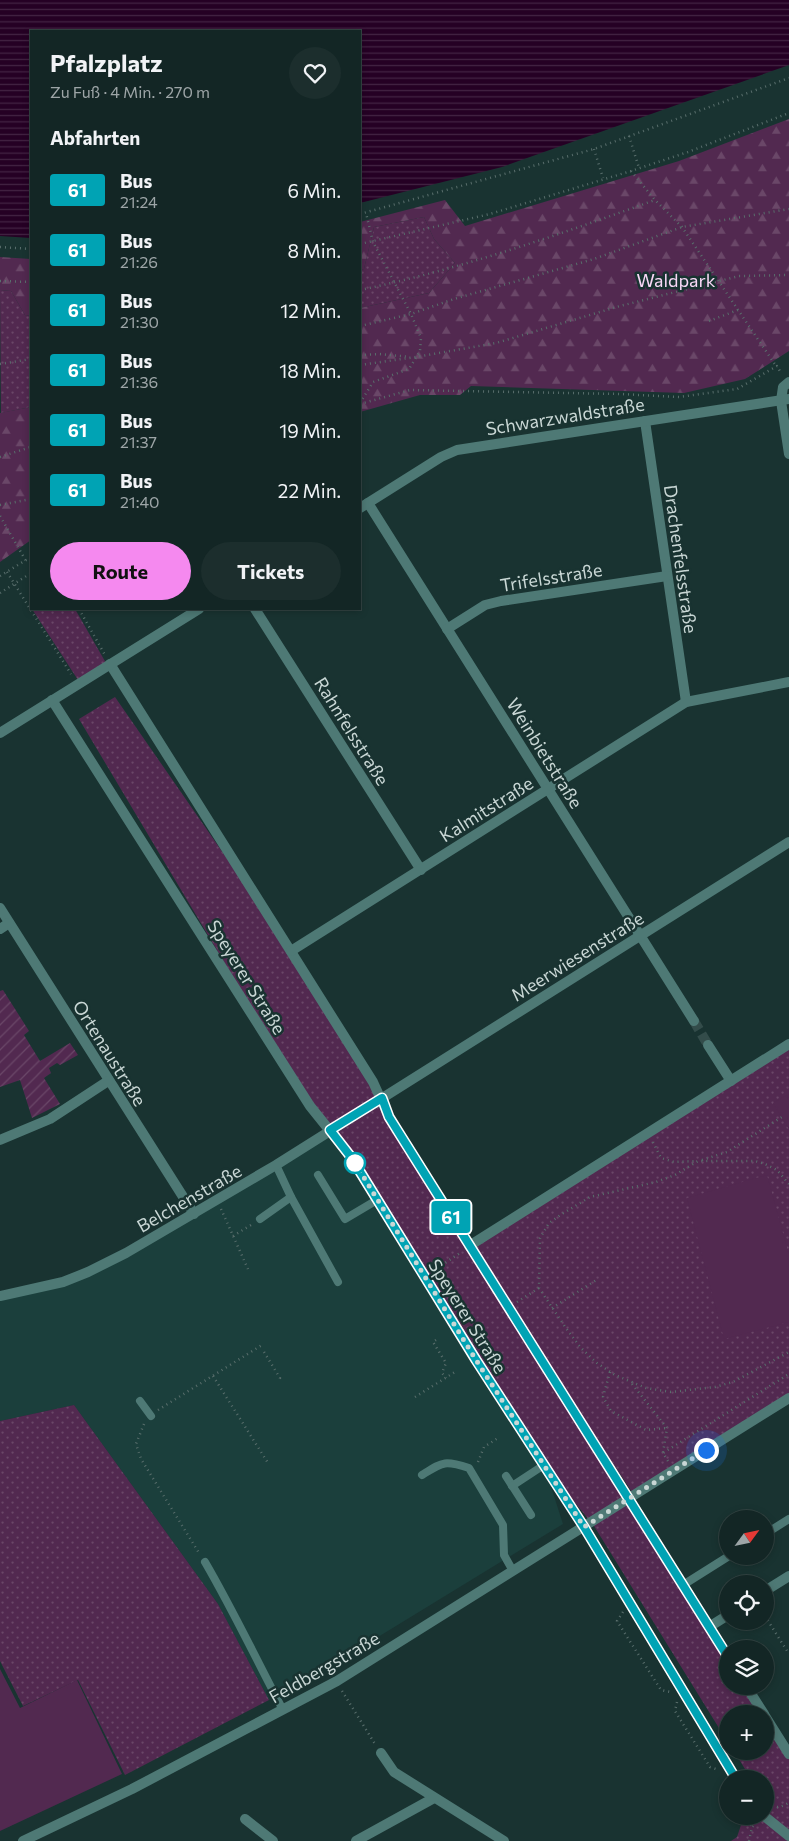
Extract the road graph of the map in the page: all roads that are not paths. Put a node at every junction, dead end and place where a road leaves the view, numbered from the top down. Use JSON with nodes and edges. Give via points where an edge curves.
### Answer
{"nodes":[{"id":1,"x":788,"y":383,"type":"edge"},
{"id":2,"x":785,"y":400,"type":"edge"},
{"id":3,"x":645,"y":421,"type":"junction"},
{"id":4,"x":789,"y":454,"type":"edge"},
{"id":5,"x":364,"y":505,"type":"edge"},
{"id":6,"x":667,"y":576,"type":"junction"},
{"id":7,"x":197,"y":610,"type":"edge"},
{"id":8,"x":256,"y":610,"type":"edge"},
{"id":9,"x":448,"y":629,"type":"junction"},
{"id":10,"x":110,"y":664,"type":"junction"},
{"id":11,"x":789,"y":682,"type":"edge"},
{"id":12,"x":52,"y":700,"type":"junction"},
{"id":13,"x":686,"y":702,"type":"junction"},
{"id":14,"x":0,"y":733,"type":"edge"},
{"id":15,"x":548,"y":790,"type":"junction"},
{"id":16,"x":789,"y":842,"type":"edge"},
{"id":17,"x":421,"y":870,"type":"junction"},
{"id":18,"x":0,"y":908,"type":"edge"},
{"id":19,"x":9,"y":923,"type":"junction"},
{"id":20,"x":0,"y":929,"type":"edge"},
{"id":21,"x":640,"y":936,"type":"junction"},
{"id":22,"x":291,"y":951,"type":"junction"},
{"id":23,"x":694,"y":1021,"type":"tunnel mouth"},
{"id":24,"x":789,"y":1044,"type":"edge"},
{"id":25,"x":708,"y":1045,"type":"tunnel mouth"},
{"id":26,"x":108,"y":1081,"type":"junction"},
{"id":27,"x":731,"y":1081,"type":"junction"},
{"id":28,"x":382,"y":1098,"type":"junction"},
{"id":29,"x":330,"y":1130,"type":"junction"},
{"id":30,"x":0,"y":1140,"type":"edge"},
{"id":31,"x":276,"y":1166,"type":"junction"},
{"id":32,"x":318,"y":1175,"type":"dead end"},
{"id":33,"x":291,"y":1197,"type":"junction"},
{"id":34,"x":377,"y":1200,"type":"junction"},
{"id":35,"x":194,"y":1214,"type":"junction"},
{"id":36,"x":260,"y":1219,"type":"road end"},
{"id":37,"x":469,"y":1246,"type":"junction"},
{"id":38,"x":338,"y":1282,"type":"dead end"},
{"id":39,"x":0,"y":1296,"type":"edge"},
{"id":40,"x":789,"y":1398,"type":"edge"},
{"id":41,"x":140,"y":1401,"type":"dead end"},
{"id":42,"x":151,"y":1416,"type":"road end"},
{"id":43,"x":544,"y":1465,"type":"junction"},
{"id":44,"x":422,"y":1475,"type":"dead end"},
{"id":45,"x":506,"y":1476,"type":"dead end"},
{"id":46,"x":512,"y":1486,"type":"junction"},
{"id":47,"x":628,"y":1499,"type":"junction"},
{"id":48,"x":531,"y":1515,"type":"dead end"},
{"id":49,"x":789,"y":1519,"type":"edge"},
{"id":50,"x":584,"y":1527,"type":"junction"},
{"id":51,"x":774,"y":1528,"type":"edge"},
{"id":52,"x":205,"y":1562,"type":"road end"},
{"id":53,"x":719,"y":1563,"type":"edge"},
{"id":54,"x":513,"y":1570,"type":"junction"},
{"id":55,"x":789,"y":1576,"type":"edge"},
{"id":56,"x":774,"y":1585,"type":"edge"},
{"id":57,"x":683,"y":1586,"type":"junction"},
{"id":58,"x":719,"y":1621,"type":"edge"},
{"id":59,"x":709,"y":1627,"type":"junction"},
{"id":60,"x":719,"y":1643,"type":"edge"},
{"id":61,"x":283,"y":1710,"type":"junction"},
{"id":62,"x":774,"y":1731,"type":"edge"},
{"id":63,"x":381,"y":1753,"type":"road end"},
{"id":64,"x":789,"y":1754,"type":"edge"},
{"id":65,"x":731,"y":1770,"type":"edge"},
{"id":66,"x":434,"y":1798,"type":"junction"},
{"id":67,"x":245,"y":1819,"type":"dead end"},
{"id":68,"x":771,"y":1825,"type":"edge"},
{"id":69,"x":789,"y":1836,"type":"edge"},
{"id":70,"x":23,"y":1841,"type":"edge"},
{"id":71,"x":273,"y":1841,"type":"edge"},
{"id":72,"x":356,"y":1841,"type":"edge"},
{"id":73,"x":504,"y":1841,"type":"edge"}],
"edges":[{"from":1,"to":2,"type":"street","via":[[783,387]]},
{"from":2,"to":3,"type":"street","name":"Schwarzwaldstraße"},
{"from":2,"to":4,"type":"street"},
{"from":3,"to":5,"type":"street","name":"Schwarzwaldstraße","via":[[457,450]]},
{"from":3,"to":6,"type":"street","name":"Drachenfelsstraße"},
{"from":5,"to":9,"type":"street","name":"Weinbietstraße"},
{"from":6,"to":9,"type":"street","name":"Trifelsstraße","via":[[484,605]]},
{"from":6,"to":13,"type":"street","name":"Drachenfelsstraße"},
{"from":7,"to":10,"type":"street"},
{"from":8,"to":17,"type":"street","name":"Rahnfelsstraße"},
{"from":9,"to":15,"type":"street","name":"Weinbietstraße"},
{"from":10,"to":12,"type":"street"},
{"from":10,"to":22,"type":"street"},
{"from":11,"to":13,"type":"street","name":"Kalmitstraße"},
{"from":12,"to":14,"type":"street"},
{"from":12,"to":29,"type":"street","name":"Speyerer Straße","via":[[310,1106]]},
{"from":13,"to":15,"type":"street","name":"Kalmitstraße"},
{"from":15,"to":17,"type":"street","name":"Kalmitstraße"},
{"from":15,"to":21,"type":"street","name":"Weinbietstraße"},
{"from":16,"to":21,"type":"street","name":"Meerwiesenstraße"},
{"from":17,"to":22,"type":"street","name":"Kalmitstraße"},
{"from":18,"to":19,"type":"street","name":"Ortenaustraße"},
{"from":19,"to":20,"type":"street"},
{"from":19,"to":26,"type":"street","name":"Ortenaustraße"},
{"from":21,"to":23,"type":"street","name":"Weinbietstraße"},
{"from":21,"to":28,"type":"street","name":"Meerwiesenstraße"},
{"from":22,"to":28,"type":"street"},
{"from":24,"to":27,"type":"street"},
{"from":25,"to":27,"type":"street"},
{"from":26,"to":30,"type":"street","via":[[50,1119]]},
{"from":26,"to":35,"type":"street","name":"Ortenaustraße"},
{"from":27,"to":37,"type":"street"},
{"from":28,"to":29,"type":"street","name":"Belchenstraße"},
{"from":28,"to":37,"type":"street","via":[[389,1117]]},
{"from":29,"to":31,"type":"street","name":"Belchenstraße"},
{"from":29,"to":34,"type":"street","name":"Speyerer Straße"},
{"from":31,"to":33,"type":"lane"},
{"from":31,"to":35,"type":"street","name":"Belchenstraße"},
{"from":32,"to":34,"type":"lane","via":[[345,1219]]},
{"from":33,"to":36,"type":"lane"},
{"from":33,"to":38,"type":"lane"},
{"from":34,"to":43,"type":"street","name":"Speyerer Straße"},
{"from":35,"to":39,"type":"street","name":"Belchenstraße","via":[[88,1272],[63,1282]]},
{"from":37,"to":47,"type":"street"},
{"from":40,"to":47,"type":"street","name":"Feldbergstraße"},
{"from":41,"to":42,"type":"lane"},
{"from":43,"to":46,"type":"lane"},
{"from":43,"to":50,"type":"street","name":"Speyerer Straße"},
{"from":44,"to":54,"type":"lane","via":[[440,1464],[451,1462],[469,1468],[503,1525],[504,1555]]},
{"from":45,"to":46,"type":"lane"},
{"from":46,"to":48,"type":"lane"},
{"from":47,"to":50,"type":"street","name":"Feldbergstraße"},
{"from":47,"to":57,"type":"street"},
{"from":49,"to":51,"type":"lane"},
{"from":50,"to":54,"type":"street","name":"Feldbergstraße"},
{"from":50,"to":65,"type":"street","name":"Speyerer Straße"},
{"from":52,"to":61,"type":"lane"},
{"from":53,"to":57,"type":"lane"},
{"from":54,"to":61,"type":"street","name":"Feldbergstraße","via":[[337,1681]]},
{"from":55,"to":56,"type":"street"},
{"from":57,"to":59,"type":"street"},
{"from":58,"to":59,"type":"street"},
{"from":59,"to":60,"type":"street"},
{"from":61,"to":70,"type":"street","name":"Feldbergstraße","via":[[132,1789]]},
{"from":62,"to":64,"type":"street"},
{"from":63,"to":66,"type":"street","via":[[394,1772]]},
{"from":66,"to":72,"type":"street"},
{"from":66,"to":73,"type":"street"},
{"from":67,"to":71,"type":"street"},
{"from":68,"to":69,"type":"street"}]}
